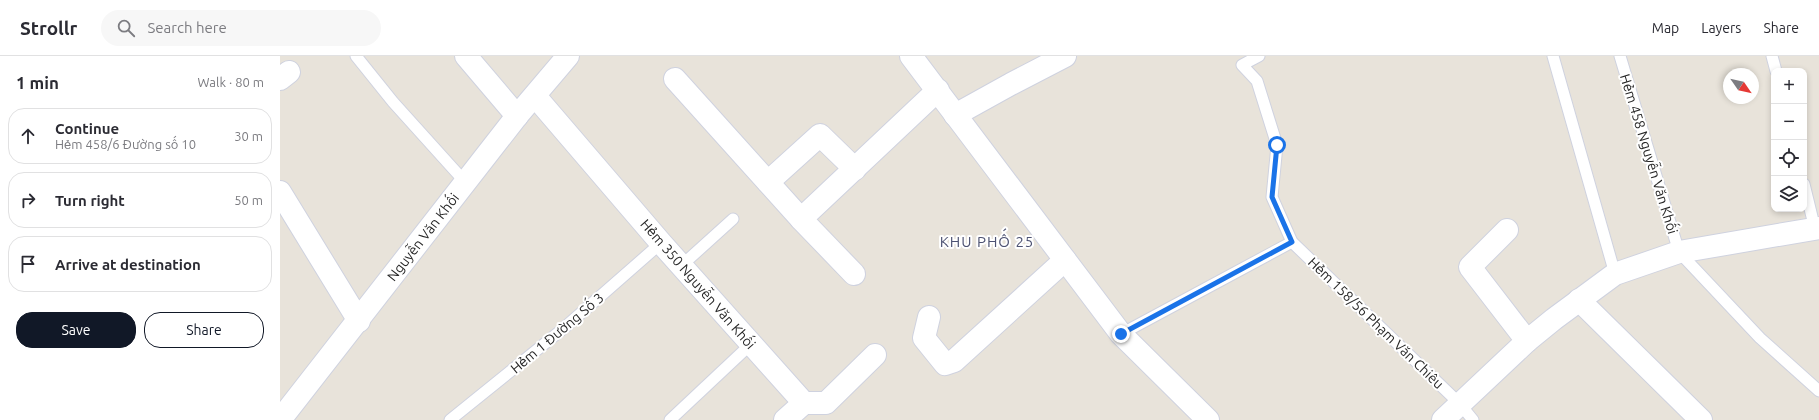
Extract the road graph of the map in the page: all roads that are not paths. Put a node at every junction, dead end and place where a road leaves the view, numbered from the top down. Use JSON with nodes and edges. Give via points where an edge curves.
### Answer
{"nodes":[{"id":1,"x":356,"y":56,"type":"edge"},
{"id":2,"x":466,"y":56,"type":"edge"},
{"id":3,"x":568,"y":56,"type":"edge"},
{"id":4,"x":911,"y":56,"type":"edge"},
{"id":5,"x":1065,"y":56,"type":"edge"},
{"id":6,"x":1259,"y":56,"type":"edge"},
{"id":7,"x":1553,"y":56,"type":"edge"},
{"id":8,"x":1620,"y":56,"type":"edge"},
{"id":9,"x":1772,"y":56,"type":"edge"},
{"id":10,"x":1775,"y":68,"type":"edge"},
{"id":11,"x":675,"y":79,"type":"dead end"},
{"id":12,"x":938,"y":90,"type":"junction"},
{"id":13,"x":535,"y":96,"type":"junction"},
{"id":14,"x":955,"y":115,"type":"junction"},
{"id":15,"x":517,"y":116,"type":"junction"},
{"id":16,"x":855,"y":169,"type":"junction"},
{"id":17,"x":466,"y":182,"type":"junction"},
{"id":18,"x":768,"y":182,"type":"junction"},
{"id":19,"x":280,"y":192,"type":"edge"},
{"id":20,"x":1807,"y":194,"type":"edge"},
{"id":21,"x":733,"y":219,"type":"dead end"},
{"id":22,"x":801,"y":219,"type":"junction"},
{"id":23,"x":1817,"y":228,"type":"edge"},
{"id":24,"x":1507,"y":230,"type":"dead end"},
{"id":25,"x":1292,"y":242,"type":"junction"},
{"id":26,"x":661,"y":243,"type":"junction"},
{"id":27,"x":1679,"y":252,"type":"junction"},
{"id":28,"x":1065,"y":260,"type":"junction"},
{"id":29,"x":681,"y":266,"type":"junction"},
{"id":30,"x":854,"y":274,"type":"dead end"},
{"id":31,"x":1615,"y":274,"type":"junction"},
{"id":32,"x":1579,"y":300,"type":"junction"},
{"id":33,"x":929,"y":317,"type":"dead end"},
{"id":34,"x":359,"y":321,"type":"junction"},
{"id":35,"x":1121,"y":334,"type":"junction"},
{"id":36,"x":1527,"y":341,"type":"junction"},
{"id":37,"x":751,"y":344,"type":"junction"},
{"id":38,"x":875,"y":355,"type":"dead end"},
{"id":39,"x":1819,"y":392,"type":"edge"},
{"id":40,"x":804,"y":403,"type":"junction"},
{"id":41,"x":1467,"y":412,"type":"edge"},
{"id":42,"x":280,"y":420,"type":"edge"},
{"id":43,"x":450,"y":420,"type":"edge"},
{"id":44,"x":670,"y":420,"type":"edge"},
{"id":45,"x":785,"y":420,"type":"edge"},
{"id":46,"x":1208,"y":420,"type":"edge"},
{"id":47,"x":1443,"y":420,"type":"edge"},
{"id":48,"x":1701,"y":420,"type":"edge"}],
"edges":[{"from":1,"to":17,"type":"lane","via":[[393,102]]},
{"from":2,"to":15,"type":"street"},
{"from":3,"to":13,"type":"street","name":"Nguyễn Văn Khối"},
{"from":4,"to":12,"type":"street"},
{"from":5,"to":14,"type":"street"},
{"from":6,"to":25,"type":"lane","via":[[1242,65],[1257,81],[1277,145],[1272,197]]},
{"from":7,"to":31,"type":"lane"},
{"from":8,"to":27,"type":"lane","name":"Hẻm 458 Nguyễn Văn Khối"},
{"from":9,"to":10,"type":"lane"},
{"from":11,"to":18,"type":"street"},
{"from":12,"to":14,"type":"street"},
{"from":12,"to":16,"type":"street"},
{"from":13,"to":15,"type":"street","name":"Nguyễn Văn Khối"},
{"from":13,"to":26,"type":"street","name":"Hẻm 350 Nguyễn Văn Khối"},
{"from":14,"to":28,"type":"street"},
{"from":15,"to":17,"type":"street","name":"Nguyễn Văn Khối"},
{"from":16,"to":18,"type":"street","via":[[820,135]]},
{"from":16,"to":22,"type":"street"},
{"from":17,"to":34,"type":"street","name":"Nguyễn Văn Khối"},
{"from":18,"to":22,"type":"street"},
{"from":19,"to":34,"type":"street"},
{"from":20,"to":23,"type":"lane"},
{"from":21,"to":29,"type":"lane"},
{"from":22,"to":30,"type":"street"},
{"from":23,"to":27,"type":"street"},
{"from":24,"to":36,"type":"street","via":[[1470,267]]},
{"from":25,"to":35,"type":"lane"},
{"from":25,"to":41,"type":"lane","name":"Hẻm 158/56 Phạm Văn Chiêu"},
{"from":26,"to":29,"type":"street","name":"Hẻm 350 Nguyễn Văn Khối"},
{"from":26,"to":43,"type":"lane","name":"Hẻm 1 Đường Số 3","via":[[564,328]]},
{"from":27,"to":31,"type":"street"},
{"from":27,"to":39,"type":"lane","via":[[1760,338]]},
{"from":28,"to":33,"type":"street","via":[[954,361],[945,364],[924,338]]},
{"from":28,"to":35,"type":"street"},
{"from":29,"to":37,"type":"street","name":"Hẻm 350 Nguyễn Văn Khối"},
{"from":31,"to":32,"type":"street"},
{"from":32,"to":36,"type":"street"},
{"from":32,"to":48,"type":"street"},
{"from":34,"to":42,"type":"street","name":"Nguyễn Văn Khối"},
{"from":35,"to":46,"type":"street"},
{"from":36,"to":41,"type":"street"},
{"from":37,"to":40,"type":"street","name":"Hẻm 350 Nguyễn Văn Khối"},
{"from":37,"to":44,"type":"lane"},
{"from":38,"to":40,"type":"street","via":[[826,403]]},
{"from":40,"to":45,"type":"street"},
{"from":41,"to":47,"type":"street"}]}
